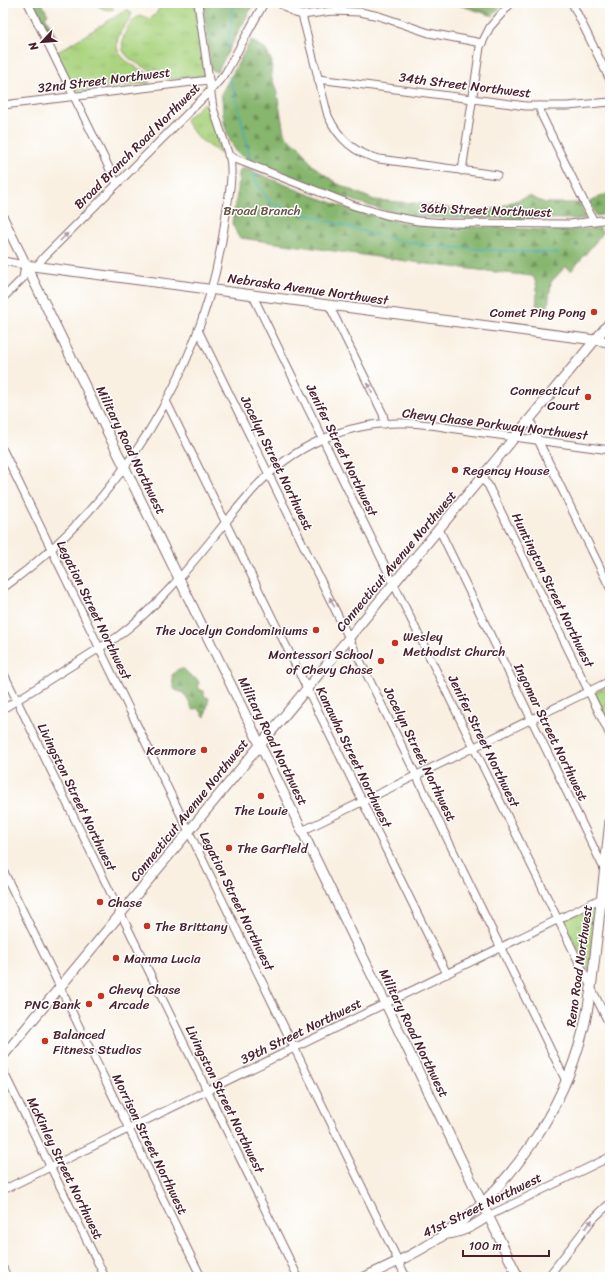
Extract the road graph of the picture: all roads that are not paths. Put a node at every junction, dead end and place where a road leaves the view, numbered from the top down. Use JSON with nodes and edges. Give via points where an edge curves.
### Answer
{"nodes":[{"id":1,"x":28,"y":3,"type":"edge"},
{"id":2,"x":198,"y":3,"type":"edge"},
{"id":3,"x":264,"y":3,"type":"edge"},
{"id":4,"x":279,"y":3,"type":"edge"},
{"id":5,"x":511,"y":3,"type":"edge"},
{"id":6,"x":572,"y":3,"type":"edge"},
{"id":7,"x":302,"y":16,"type":"junction"},
{"id":8,"x":482,"y":43,"type":"junction"},
{"id":9,"x":318,"y":79,"type":"junction"},
{"id":10,"x":209,"y":80,"type":"junction"},
{"id":11,"x":610,"y":80,"type":"edge"},
{"id":12,"x":210,"y":91,"type":"junction"},
{"id":13,"x":73,"y":96,"type":"junction"},
{"id":14,"x":472,"y":99,"type":"junction"},
{"id":15,"x":610,"y":102,"type":"edge"},
{"id":16,"x":3,"y":105,"type":"edge"},
{"id":17,"x":539,"y":106,"type":"junction"},
{"id":18,"x":228,"y":155,"type":"junction"},
{"id":19,"x":462,"y":171,"type":"junction"},
{"id":20,"x":497,"y":175,"type":"dead end"},
{"id":21,"x":117,"y":184,"type":"junction"},
{"id":22,"x":3,"y":218,"type":"edge"},
{"id":23,"x":610,"y":219,"type":"edge"},
{"id":24,"x":594,"y":222,"type":"junction"},
{"id":25,"x":3,"y":261,"type":"edge"},
{"id":26,"x":25,"y":265,"type":"junction"},
{"id":27,"x":37,"y":266,"type":"junction"},
{"id":28,"x":211,"y":290,"type":"junction"},
{"id":29,"x":252,"y":294,"type":"junction"},
{"id":30,"x":3,"y":298,"type":"edge"},
{"id":31,"x":329,"y":305,"type":"junction"},
{"id":32,"x":610,"y":322,"type":"edge"},
{"id":33,"x":198,"y":330,"type":"junction"},
{"id":34,"x":595,"y":340,"type":"junction"},
{"id":35,"x":610,"y":342,"type":"edge"},
{"id":36,"x":166,"y":401,"type":"junction"},
{"id":37,"x":530,"y":419,"type":"junction"},
{"id":38,"x":385,"y":424,"type":"junction"},
{"id":39,"x":515,"y":437,"type":"junction"},
{"id":40,"x":323,"y":438,"type":"junction"},
{"id":41,"x":538,"y":440,"type":"junction"},
{"id":42,"x":3,"y":450,"type":"edge"},
{"id":43,"x":610,"y":450,"type":"edge"},
{"id":44,"x":124,"y":467,"type":"junction"},
{"id":45,"x":269,"y":473,"type":"junction"},
{"id":46,"x":481,"y":478,"type":"junction"},
{"id":47,"x":226,"y":522,"type":"junction"},
{"id":48,"x":439,"y":529,"type":"junction"},
{"id":49,"x":51,"y":548,"type":"junction"},
{"id":50,"x":179,"y":578,"type":"junction"},
{"id":51,"x":394,"y":584,"type":"junction"},
{"id":52,"x":3,"y":588,"type":"edge"},
{"id":53,"x":610,"y":588,"type":"edge"},
{"id":54,"x":350,"y":637,"type":"junction"},
{"id":55,"x":100,"y":648,"type":"junction"},
{"id":56,"x":3,"y":672,"type":"edge"},
{"id":57,"x":610,"y":681,"type":"edge"},
{"id":58,"x":307,"y":688,"type":"junction"},
{"id":59,"x":589,"y":692,"type":"junction"},
{"id":60,"x":17,"y":700,"type":"junction"},
{"id":61,"x":3,"y":709,"type":"edge"},
{"id":62,"x":531,"y":720,"type":"junction"},
{"id":63,"x":610,"y":735,"type":"edge"},
{"id":64,"x":260,"y":745,"type":"junction"},
{"id":65,"x":474,"y":748,"type":"junction"},
{"id":66,"x":417,"y":776,"type":"junction"},
{"id":67,"x":363,"y":802,"type":"junction"},
{"id":68,"x":610,"y":821,"type":"edge"},
{"id":69,"x":189,"y":831,"type":"junction"},
{"id":70,"x":302,"y":831,"type":"junction"},
{"id":71,"x":3,"y":870,"type":"edge"},
{"id":72,"x":605,"y":870,"type":"junction"},
{"id":73,"x":610,"y":881,"type":"edge"},
{"id":74,"x":606,"y":896,"type":"edge"},
{"id":75,"x":121,"y":914,"type":"junction"},
{"id":76,"x":558,"y":920,"type":"junction"},
{"id":77,"x":501,"y":947,"type":"junction"},
{"id":78,"x":446,"y":974,"type":"junction"},
{"id":79,"x":60,"y":987,"type":"junction"},
{"id":80,"x":591,"y":987,"type":"junction"},
{"id":81,"x":386,"y":1003,"type":"junction"},
{"id":82,"x":610,"y":1026,"type":"edge"},
{"id":83,"x":295,"y":1048,"type":"junction"},
{"id":84,"x":3,"y":1056,"type":"edge"},
{"id":85,"x":3,"y":1071,"type":"edge"},
{"id":86,"x":566,"y":1081,"type":"junction"},
{"id":87,"x":207,"y":1090,"type":"junction"},
{"id":88,"x":129,"y":1129,"type":"junction"},
{"id":89,"x":610,"y":1157,"type":"edge"},
{"id":90,"x":50,"y":1167,"type":"junction"},
{"id":91,"x":3,"y":1190,"type":"edge"},
{"id":92,"x":481,"y":1203,"type":"junction"},
{"id":93,"x":610,"y":1203,"type":"edge"},
{"id":94,"x":472,"y":1212,"type":"junction"},
{"id":95,"x":488,"y":1216,"type":"junction"},
{"id":96,"x":444,"y":1235,"type":"junction"},
{"id":97,"x":398,"y":1261,"type":"junction"},
{"id":98,"x":3,"y":1268,"type":"edge"},
{"id":99,"x":7,"y":1277,"type":"edge"},
{"id":100,"x":105,"y":1277,"type":"edge"},
{"id":101,"x":201,"y":1277,"type":"edge"},
{"id":102,"x":298,"y":1277,"type":"edge"},
{"id":103,"x":365,"y":1277,"type":"edge"},
{"id":104,"x":406,"y":1277,"type":"edge"},
{"id":105,"x":518,"y":1277,"type":"edge"},
{"id":106,"x":548,"y":1277,"type":"edge"}],
"edges":[{"from":1,"to":13,"type":"street"},
{"from":2,"to":10,"type":"street","name":"Broad Branch Road Northwest"},
{"from":3,"to":12,"type":"street","via":[[225,74]]},
{"from":4,"to":7,"type":"street"},
{"from":5,"to":8,"type":"street","via":[[492,24]]},
{"from":6,"to":11,"type":"street"},
{"from":7,"to":8,"type":"street","via":[[332,11],[360,12],[429,33]]},
{"from":7,"to":9,"type":"street"},
{"from":8,"to":14,"type":"street"},
{"from":9,"to":14,"type":"street","name":"34th Street Northwest"},
{"from":9,"to":19,"type":"street","via":[[331,122],[342,138],[355,149],[379,159]]},
{"from":10,"to":12,"type":"street","name":"Broad Branch Road Northwest"},
{"from":10,"to":13,"type":"street","name":"32nd Street Northwest"},
{"from":12,"to":18,"type":"street"},
{"from":12,"to":21,"type":"street","name":"Broad Branch Road Northwest"},
{"from":13,"to":16,"type":"street","name":"32nd Street Northwest"},
{"from":13,"to":21,"type":"street"},
{"from":14,"to":17,"type":"street","name":"34th Street Northwest"},
{"from":14,"to":19,"type":"street"},
{"from":15,"to":17,"type":"street","name":"34th Street Northwest"},
{"from":17,"to":24,"type":"street"},
{"from":18,"to":24,"type":"street","name":"36th Street Northwest","via":[[360,207],[418,221],[564,224]]},
{"from":18,"to":28,"type":"street","via":[[231,165],[230,182]]},
{"from":19,"to":20,"type":"street"},
{"from":27,"to":21,"type":"street","name":"Broad Branch Road Northwest","one_way":true},
{"from":22,"to":26,"type":"main road","name":"Military Road Northwest"},
{"from":23,"to":24,"type":"street","name":"36th Street Northwest"},
{"from":25,"to":26,"type":"street","name":"Nebraska Avenue Northwest"},
{"from":26,"to":27,"type":"main road","name":"Nebraska Avenue Northwest"},
{"from":26,"to":30,"type":"street","via":[[23,278]]},
{"from":26,"to":44,"type":"main road","name":"Military Road Northwest"},
{"from":27,"to":28,"type":"main road","name":"Nebraska Avenue Northwest"},
{"from":28,"to":29,"type":"main road","name":"Nebraska Avenue Northwest"},
{"from":28,"to":33,"type":"street"},
{"from":29,"to":31,"type":"main road","name":"Nebraska Avenue Northwest"},
{"from":29,"to":40,"type":"street","name":"Jenifer Street Northwest"},
{"from":31,"to":34,"type":"main road","name":"Nebraska Avenue Northwest"},
{"from":38,"to":31,"type":"street","one_way":true,"via":[[384,416]]},
{"from":32,"to":34,"type":"main road","name":"Connecticut Avenue Northwest"},
{"from":33,"to":36,"type":"street"},
{"from":33,"to":45,"type":"street","name":"Jocelyn Street Northwest"},
{"from":34,"to":35,"type":"main road","name":"Nebraska Avenue Northwest"},
{"from":34,"to":37,"type":"main road","name":"Connecticut Avenue Northwest"},
{"from":36,"to":44,"type":"street"},
{"from":36,"to":47,"type":"street","name":"Kanawha Street Northwest"},
{"from":37,"to":39,"type":"main road","name":"Connecticut Avenue Northwest"},
{"from":37,"to":41,"type":"street"},
{"from":38,"to":39,"type":"street","name":"Chevy Chase Parkway Northwest","via":[[420,424]]},
{"from":38,"to":40,"type":"street","name":"Chevy Chase Parkway Northwest","via":[[354,428]]},
{"from":39,"to":41,"type":"street","name":"Chevy Chase Parkway Northwest"},
{"from":39,"to":46,"type":"main road","name":"Connecticut Avenue Northwest"},
{"from":40,"to":45,"type":"street","name":"Chevy Chase Parkway Northwest","via":[[292,455]]},
{"from":40,"to":51,"type":"street","name":"Jenifer Street Northwest"},
{"from":41,"to":43,"type":"street","name":"Chevy Chase Parkway Northwest"},
{"from":41,"to":53,"type":"street"},
{"from":42,"to":49,"type":"street","name":"Legation Street Northwest"},
{"from":44,"to":49,"type":"street","via":[[93,506]]},
{"from":44,"to":50,"type":"main road","name":"Military Road Northwest"},
{"from":45,"to":47,"type":"street","name":"Chevy Chase Parkway Northwest"},
{"from":54,"to":45,"type":"street","name":"Jocelyn Street Northwest","one_way":true},
{"from":46,"to":48,"type":"main road","name":"Connecticut Avenue Northwest"},
{"from":46,"to":59,"type":"street","name":"Huntington Street Northwest","via":[[488,485]]},
{"from":47,"to":50,"type":"street","name":"Chevy Chase Parkway Northwest"},
{"from":47,"to":58,"type":"street","name":"Kanawha Street Northwest"},
{"from":48,"to":51,"type":"main road","name":"Connecticut Avenue Northwest"},
{"from":48,"to":62,"type":"street","name":"Ingomar Street Northwest"},
{"from":49,"to":52,"type":"street"},
{"from":49,"to":55,"type":"street","name":"Legation Street Northwest"},
{"from":50,"to":55,"type":"street","name":"Chevy Chase Parkway Northwest","via":[[145,614]]},
{"from":50,"to":64,"type":"main road","name":"Military Road Northwest"},
{"from":51,"to":54,"type":"main road","name":"Connecticut Avenue Northwest"},
{"from":51,"to":65,"type":"street","name":"Jenifer Street Northwest"},
{"from":54,"to":58,"type":"main road","name":"Connecticut Avenue Northwest"},
{"from":54,"to":66,"type":"street","name":"Jocelyn Street Northwest"},
{"from":55,"to":60,"type":"street","name":"Chevy Chase Parkway Northwest"},
{"from":55,"to":69,"type":"street","name":"Legation Street Northwest"},
{"from":56,"to":60,"type":"street","name":"Livingston Street Northwest"},
{"from":57,"to":59,"type":"street"},
{"from":58,"to":64,"type":"main road","name":"Connecticut Avenue Northwest"},
{"from":58,"to":67,"type":"street","name":"Kanawha Street Northwest"},
{"from":59,"to":62,"type":"street"},
{"from":59,"to":63,"type":"street","name":"Huntington Street Northwest"},
{"from":60,"to":61,"type":"street","name":"Chevy Chase Parkway Northwest"},
{"from":60,"to":75,"type":"street","name":"Livingston Street Northwest"},
{"from":62,"to":65,"type":"street"},
{"from":62,"to":72,"type":"street","name":"Ingomar Street Northwest"},
{"from":64,"to":69,"type":"main road","name":"Connecticut Avenue Northwest"},
{"from":64,"to":70,"type":"main road","name":"Military Road Northwest"},
{"from":65,"to":66,"type":"street"},
{"from":65,"to":76,"type":"street","name":"Jenifer Street Northwest"},
{"from":66,"to":67,"type":"street"},
{"from":66,"to":77,"type":"street","name":"Jocelyn Street Northwest"},
{"from":67,"to":70,"type":"street"},
{"from":67,"to":78,"type":"street","name":"Kanawha Street Northwest"},
{"from":68,"to":72,"type":"main road","name":"Reno Road Northwest"},
{"from":69,"to":75,"type":"main road","name":"Connecticut Avenue Northwest"},
{"from":69,"to":83,"type":"street","name":"Legation Street Northwest"},
{"from":70,"to":81,"type":"main road","name":"Military Road Northwest"},
{"from":71,"to":79,"type":"street","name":"Morrison Street Northwest"},
{"from":72,"to":73,"type":"street","name":"Ingomar Street Northwest"},
{"from":72,"to":74,"type":"main road","name":"Reno Road Northwest"},
{"from":74,"to":76,"type":"street","name":"39th Street Northwest"},
{"from":74,"to":80,"type":"main road","name":"Reno Road Northwest"},
{"from":75,"to":79,"type":"main road","name":"Connecticut Avenue Northwest"},
{"from":75,"to":87,"type":"street","name":"Livingston Street Northwest"},
{"from":76,"to":77,"type":"street","name":"39th Street Northwest"},
{"from":76,"to":80,"type":"street","name":"Jenifer Street Northwest"},
{"from":77,"to":78,"type":"street","name":"39th Street Northwest"},
{"from":77,"to":86,"type":"street","name":"Jocelyn Street Northwest"},
{"from":78,"to":81,"type":"street","name":"39th Street Northwest"},
{"from":79,"to":84,"type":"main road","name":"Connecticut Avenue Northwest"},
{"from":79,"to":88,"type":"street","name":"Morrison Street Northwest"},
{"from":80,"to":82,"type":"street","name":"Jenifer Street Northwest"},
{"from":80,"to":86,"type":"main road","name":"Reno Road Northwest","via":[[583,1031]]},
{"from":81,"to":83,"type":"street","name":"39th Street Northwest"},
{"from":81,"to":92,"type":"main road","name":"Military Road Northwest"},
{"from":83,"to":87,"type":"street","name":"39th Street Northwest"},
{"from":83,"to":97,"type":"street","name":"Legation Street Northwest"},
{"from":85,"to":90,"type":"street","name":"McKinley Street Northwest"},
{"from":86,"to":92,"type":"main road","name":"Reno Road Northwest","via":[[535,1140],[506,1178]]},
{"from":87,"to":88,"type":"street","name":"39th Street Northwest"},
{"from":87,"to":102,"type":"street","name":"Livingston Street Northwest"},
{"from":88,"to":90,"type":"street","name":"39th Street Northwest"},
{"from":88,"to":101,"type":"street","name":"Morrison Street Northwest"},
{"from":89,"to":95,"type":"street","name":"41st Street Northwest"},
{"from":90,"to":91,"type":"street","name":"39th Street Northwest"},
{"from":90,"to":100,"type":"street","name":"McKinley Street Northwest"},
{"from":92,"to":94,"type":"main road","name":"Reno Road Northwest"},
{"from":92,"to":95,"type":"main road","name":"Military Road Northwest"},
{"from":106,"to":93,"type":"street","one_way":true,"via":[[592,1220]]},
{"from":94,"to":95,"type":"main road"},
{"from":94,"to":96,"type":"main road","name":"Reno Road Northwest"},
{"from":95,"to":96,"type":"main road","name":"41st Street Northwest","via":[[455,1233]]},
{"from":95,"to":105,"type":"main road","name":"Military Road Northwest"},
{"from":96,"to":97,"type":"main road","name":"41st Street Northwest"},
{"from":97,"to":103,"type":"main road","name":"41st Street Northwest"},
{"from":97,"to":104,"type":"street","name":"Legation Street Northwest"},
{"from":98,"to":99,"type":"street"}]}
